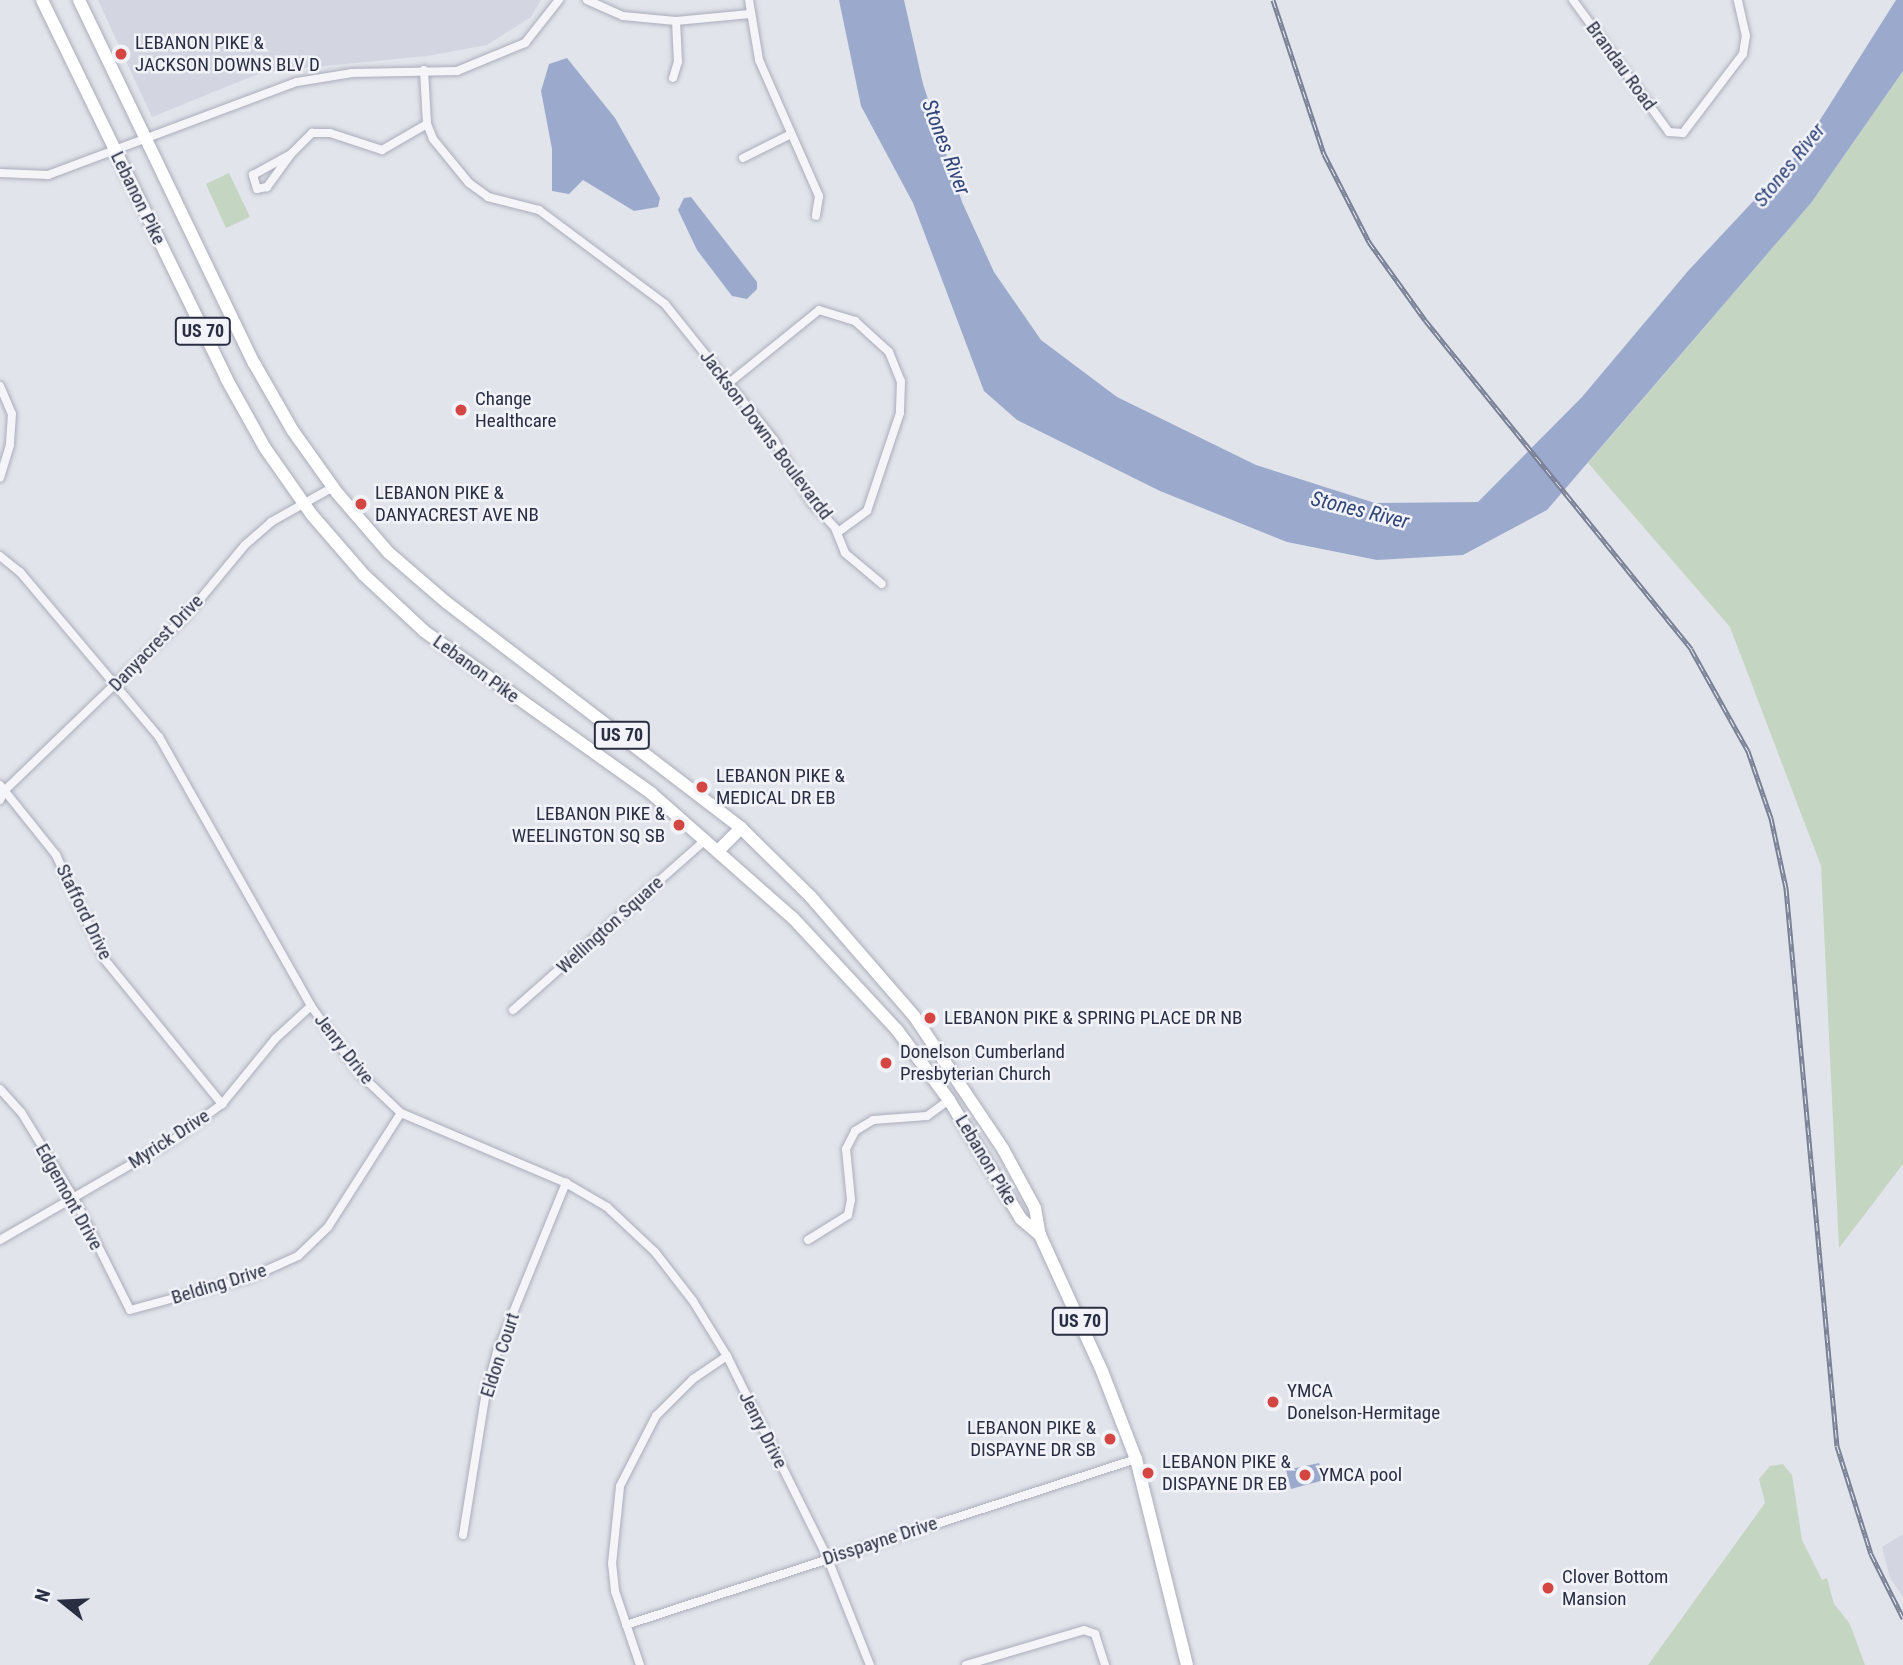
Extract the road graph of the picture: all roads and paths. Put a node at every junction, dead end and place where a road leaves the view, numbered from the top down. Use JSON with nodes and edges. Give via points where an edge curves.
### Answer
{"nodes":[{"id":1,"x":42,"y":0,"type":"edge"},
{"id":2,"x":79,"y":0,"type":"edge"},
{"id":3,"x":559,"y":0,"type":"edge"},
{"id":4,"x":587,"y":0,"type":"edge"},
{"id":5,"x":749,"y":0,"type":"edge"},
{"id":6,"x":1573,"y":0,"type":"edge"},
{"id":7,"x":1738,"y":0,"type":"edge"},
{"id":8,"x":750,"y":15,"type":"junction"},
{"id":9,"x":676,"y":22,"type":"junction"},
{"id":10,"x":424,"y":70,"type":"junction"},
{"id":11,"x":673,"y":78,"type":"dead end"},
{"id":12,"x":427,"y":124,"type":"junction"},
{"id":13,"x":791,"y":134,"type":"junction"},
{"id":14,"x":147,"y":141,"type":"junction"},
{"id":15,"x":116,"y":152,"type":"junction"},
{"id":16,"x":291,"y":154,"type":"junction"},
{"id":17,"x":743,"y":158,"type":"dead end"},
{"id":18,"x":0,"y":173,"type":"edge"},
{"id":19,"x":816,"y":216,"type":"dead end"},
{"id":20,"x":729,"y":383,"type":"junction"},
{"id":21,"x":0,"y":386,"type":"edge"},
{"id":22,"x":0,"y":478,"type":"edge"},
{"id":23,"x":332,"y":486,"type":"junction"},
{"id":24,"x":304,"y":503,"type":"junction"},
{"id":25,"x":838,"y":532,"type":"junction"},
{"id":26,"x":0,"y":556,"type":"edge"},
{"id":27,"x":882,"y":584,"type":"dead end"},
{"id":28,"x":118,"y":684,"type":"junction"},
{"id":29,"x":3,"y":787,"type":"edge"},
{"id":30,"x":0,"y":800,"type":"edge"},
{"id":31,"x":741,"y":828,"type":"junction"},
{"id":32,"x":706,"y":839,"type":"junction"},
{"id":33,"x":719,"y":850,"type":"junction"},
{"id":34,"x":892,"y":990,"type":"junction"},
{"id":35,"x":873,"y":1005,"type":"junction"},
{"id":36,"x":311,"y":1006,"type":"junction"},
{"id":37,"x":513,"y":1010,"type":"dead end"},
{"id":38,"x":0,"y":1089,"type":"edge"},
{"id":39,"x":949,"y":1100,"type":"junction"},
{"id":40,"x":222,"y":1104,"type":"junction"},
{"id":41,"x":401,"y":1113,"type":"junction"},
{"id":42,"x":566,"y":1183,"type":"junction"},
{"id":43,"x":74,"y":1198,"type":"junction"},
{"id":44,"x":1040,"y":1235,"type":"junction"},
{"id":45,"x":0,"y":1240,"type":"edge"},
{"id":46,"x":808,"y":1240,"type":"dead end"},
{"id":47,"x":130,"y":1310,"type":"joint"},
{"id":48,"x":727,"y":1356,"type":"junction"},
{"id":49,"x":1136,"y":1460,"type":"junction"},
{"id":50,"x":463,"y":1535,"type":"dead end"},
{"id":51,"x":827,"y":1557,"type":"junction"},
{"id":52,"x":626,"y":1625,"type":"junction"},
{"id":53,"x":640,"y":1665,"type":"edge"},
{"id":54,"x":870,"y":1665,"type":"edge"},
{"id":55,"x":966,"y":1665,"type":"edge"},
{"id":56,"x":1105,"y":1665,"type":"edge"},
{"id":57,"x":1186,"y":1665,"type":"edge"}],
"edges":[{"from":1,"to":15,"type":"main road","name":"Lebanon Pike","number":"US 70"},
{"from":2,"to":14,"type":"main road","name":"Lebanon Pike","number":"US 70"},
{"from":3,"to":10,"type":"street","via":[[525,43],[457,71]]},
{"from":4,"to":9,"type":"street","via":[[623,16]]},
{"from":5,"to":8,"type":"street"},
{"from":6,"to":7,"type":"street","name":"Brandau Road","via":[[1669,132],[1683,133],[1739,64],[1746,36]]},
{"from":8,"to":9,"type":"street"},
{"from":8,"to":13,"type":"street","via":[[759,60]]},
{"from":9,"to":11,"type":"street","via":[[678,62]]},
{"from":10,"to":12,"type":"street","name":"Jackson Downs Boulevardd"},
{"from":10,"to":14,"type":"street","via":[[352,73],[297,82]]},
{"from":12,"to":16,"type":"street","via":[[382,150],[317,132]]},
{"from":12,"to":20,"type":"street","name":"Jackson Downs Boulevardd","via":[[446,157],[480,193],[539,210],[642,284],[665,304]]},
{"from":13,"to":17,"type":"street"},
{"from":13,"to":19,"type":"street","via":[[819,196]]},
{"from":14,"to":15,"type":"street"},
{"from":14,"to":23,"type":"main road","name":"Lebanon Pike","number":"US 70","via":[[254,363]]},
{"from":15,"to":18,"type":"street","via":[[48,175]]},
{"from":15,"to":24,"type":"main road","name":"Lebanon Pike","number":"US 70","via":[[226,378]]},
{"from":16,"to":16,"type":"street","via":[[253,175],[257,189],[267,187]]},
{"from":20,"to":25,"type":"street","name":"Jackson Downs Boulevardd"},
{"from":20,"to":25,"type":"street","via":[[819,310],[855,321],[889,352],[901,381],[900,414],[867,511]]},
{"from":21,"to":22,"type":"street","via":[[12,414],[10,445]]},
{"from":23,"to":24,"type":"street","name":"Danyacrest Drive"},
{"from":23,"to":31,"type":"main road","name":"Lebanon Pike","number":"US 70","via":[[389,553],[447,603]]},
{"from":24,"to":28,"type":"street","name":"Danyacrest Drive","via":[[245,545],[187,615]]},
{"from":24,"to":32,"type":"main road","name":"Lebanon Pike","number":"US 70","via":[[364,575],[424,631],[650,793]]},
{"from":25,"to":27,"type":"street","name":"Jackson Downs Boulevardd","via":[[852,562]]},
{"from":26,"to":28,"type":"street","name":"Jenry Drive","via":[[20,572]]},
{"from":28,"to":29,"type":"street","name":"Danyacrest Drive"},
{"from":28,"to":36,"type":"street","name":"Jenry Drive","via":[[159,737]]},
{"from":29,"to":30,"type":"street","name":"Danyacrest Drive"},
{"from":29,"to":40,"type":"street","name":"Stafford Drive","via":[[56,855],[105,960]]},
{"from":31,"to":33,"type":"main road"},
{"from":31,"to":34,"type":"main road","name":"Lebanon Pike","number":"US 70","via":[[811,897]]},
{"from":32,"to":33,"type":"main road","name":"Lebanon Pike","number":"US 70"},
{"from":32,"to":37,"type":"street","name":"Wellington Square"},
{"from":33,"to":35,"type":"main road","name":"Lebanon Pike","number":"US 70","via":[[793,918]]},
{"from":34,"to":35,"type":"main road"},
{"from":34,"to":44,"type":"main road","name":"Lebanon Pike","number":"US 70","via":[[1003,1149],[1035,1208]]},
{"from":35,"to":39,"type":"main road","name":"Lebanon Pike","number":"US 70"},
{"from":36,"to":40,"type":"street","name":"Myrick Drive","via":[[275,1039]]},
{"from":36,"to":41,"type":"street","name":"Jenry Drive","via":[[359,1074]]},
{"from":38,"to":43,"type":"street","name":"Edgemont Drive","via":[[21,1112]]},
{"from":39,"to":44,"type":"main road","name":"Lebanon Pike","number":"US 70","via":[[1021,1219]]},
{"from":39,"to":46,"type":"street","via":[[927,1116],[873,1121],[855,1130],[846,1149],[852,1199],[848,1215]]},
{"from":40,"to":43,"type":"street","name":"Myrick Drive","via":[[173,1140]]},
{"from":41,"to":42,"type":"street","name":"Jenry Drive"},
{"from":41,"to":47,"type":"street","name":"Belding Drive","via":[[328,1227],[298,1256],[249,1278]]},
{"from":42,"to":48,"type":"street","name":"Jenry Drive","via":[[624,1219],[655,1252]]},
{"from":42,"to":50,"type":"street","name":"Eldon Court","via":[[497,1352]]},
{"from":43,"to":45,"type":"street","name":"Myrick Drive"},
{"from":43,"to":47,"type":"street","name":"Edgemont Drive"},
{"from":44,"to":49,"type":"main road","name":"Lebanon Pike","number":"US 70","via":[[1102,1371]]},
{"from":48,"to":51,"type":"street","name":"Jenry Drive"},
{"from":48,"to":52,"type":"street","via":[[673,1396],[629,1461],[611,1538],[615,1591]]},
{"from":49,"to":51,"type":"street","name":"Disspayne Drive"},
{"from":49,"to":57,"type":"main road","name":"Lebanon Pike","number":"US 70"},
{"from":51,"to":52,"type":"street","name":"Disspayne Drive"},
{"from":51,"to":54,"type":"street","name":"Jenry Drive"},
{"from":52,"to":53,"type":"street"},
{"from":55,"to":56,"type":"street","via":[[1090,1630]]}]}
